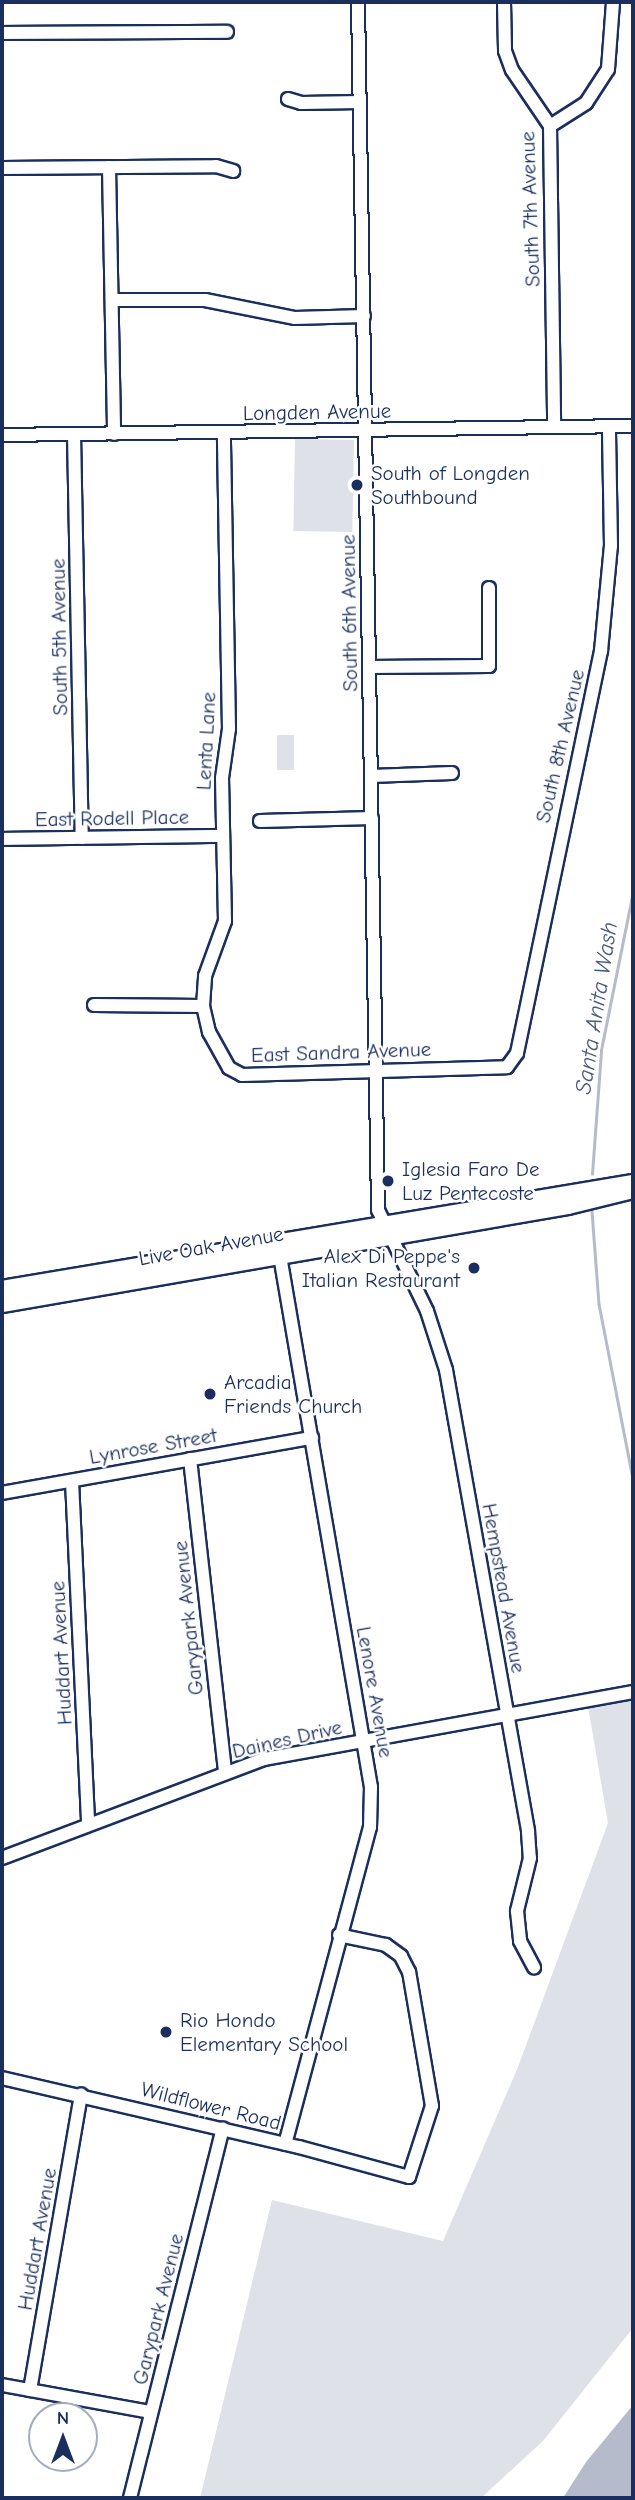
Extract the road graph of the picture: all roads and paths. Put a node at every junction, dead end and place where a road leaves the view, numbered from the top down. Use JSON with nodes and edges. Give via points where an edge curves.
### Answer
{"nodes":[{"id":1,"x":358,"y":2,"type":"edge"},
{"id":2,"x":505,"y":2,"type":"edge"},
{"id":3,"x":613,"y":2,"type":"edge"},
{"id":4,"x":227,"y":32,"type":"dead end"},
{"id":5,"x":2,"y":33,"type":"edge"},
{"id":6,"x":288,"y":99,"type":"dead end"},
{"id":7,"x":360,"y":102,"type":"junction"},
{"id":8,"x":550,"y":126,"type":"junction"},
{"id":9,"x":109,"y":167,"type":"junction"},
{"id":10,"x":2,"y":168,"type":"edge"},
{"id":11,"x":233,"y":172,"type":"dead end"},
{"id":12,"x":111,"y":300,"type":"junction"},
{"id":13,"x":364,"y":317,"type":"junction"},
{"id":14,"x":609,"y":426,"type":"junction"},
{"id":15,"x":633,"y":426,"type":"edge"},
{"id":16,"x":554,"y":427,"type":"junction"},
{"id":17,"x":365,"y":430,"type":"junction"},
{"id":18,"x":224,"y":433,"type":"junction"},
{"id":19,"x":114,"y":434,"type":"junction"},
{"id":20,"x":2,"y":435,"type":"edge"},
{"id":21,"x":74,"y":435,"type":"junction"},
{"id":22,"x":489,"y":588,"type":"dead end"},
{"id":23,"x":369,"y":667,"type":"junction"},
{"id":24,"x":452,"y":773,"type":"dead end"},
{"id":25,"x":371,"y":776,"type":"junction"},
{"id":26,"x":372,"y":818,"type":"junction"},
{"id":27,"x":261,"y":821,"type":"dead end"},
{"id":28,"x":223,"y":836,"type":"junction"},
{"id":29,"x":82,"y":838,"type":"junction"},
{"id":30,"x":2,"y":839,"type":"edge"},
{"id":31,"x":94,"y":1005,"type":"dead end"},
{"id":32,"x":203,"y":1006,"type":"junction"},
{"id":33,"x":507,"y":1067,"type":"joint"},
{"id":34,"x":376,"y":1071,"type":"junction"},
{"id":35,"x":633,"y":1183,"type":"edge"},
{"id":36,"x":633,"y":1190,"type":"edge"},
{"id":37,"x":592,"y":1194,"type":"junction"},
{"id":38,"x":386,"y":1230,"type":"junction"},
{"id":39,"x":279,"y":1248,"type":"junction"},
{"id":40,"x":2,"y":1289,"type":"edge"},
{"id":41,"x":2,"y":1304,"type":"edge"},
{"id":42,"x":312,"y":1438,"type":"junction"},
{"id":43,"x":190,"y":1459,"type":"junction"},
{"id":44,"x":72,"y":1481,"type":"junction"},
{"id":45,"x":2,"y":1493,"type":"edge"},
{"id":46,"x":633,"y":1692,"type":"edge"},
{"id":47,"x":508,"y":1716,"type":"junction"},
{"id":48,"x":364,"y":1742,"type":"junction"},
{"id":49,"x":225,"y":1773,"type":"junction"},
{"id":50,"x":88,"y":1824,"type":"junction"},
{"id":51,"x":2,"y":1858,"type":"edge"},
{"id":52,"x":339,"y":1935,"type":"junction"},
{"id":53,"x":534,"y":1967,"type":"dead end"},
{"id":54,"x":2,"y":2078,"type":"edge"},
{"id":55,"x":81,"y":2094,"type":"junction"},
{"id":56,"x":223,"y":2129,"type":"junction"},
{"id":57,"x":285,"y":2144,"type":"junction"},
{"id":58,"x":2,"y":2385,"type":"edge"},
{"id":59,"x":30,"y":2390,"type":"junction"},
{"id":60,"x":152,"y":2412,"type":"junction"},
{"id":61,"x":130,"y":2498,"type":"edge"}],
"edges":[{"from":1,"to":7,"type":"street","name":"South 6th Avenue"},
{"from":2,"to":8,"type":"street","name":"South 7th Avenue","via":[[505,51],[512,70]]},
{"from":3,"to":8,"type":"street","via":[[608,69],[586,103]]},
{"from":4,"to":5,"type":"street"},
{"from":6,"to":7,"type":"street"},
{"from":7,"to":13,"type":"street","name":"South 6th Avenue"},
{"from":8,"to":16,"type":"street","name":"South 7th Avenue"},
{"from":9,"to":10,"type":"street"},
{"from":9,"to":11,"type":"street","via":[[216,166]]},
{"from":9,"to":12,"type":"street"},
{"from":12,"to":13,"type":"street","via":[[205,300],[295,318]]},
{"from":12,"to":19,"type":"street"},
{"from":13,"to":17,"type":"street","name":"South 6th Avenue"},
{"from":14,"to":15,"type":"street","name":"Longden Avenue"},
{"from":14,"to":16,"type":"street","name":"Longden Avenue"},
{"from":14,"to":33,"type":"street","name":"South 8th Avenue","via":[[611,546],[601,651],[517,1053]]},
{"from":16,"to":17,"type":"street","name":"Longden Avenue"},
{"from":17,"to":18,"type":"street","name":"Longden Avenue"},
{"from":17,"to":23,"type":"street","name":"South 6th Avenue"},
{"from":18,"to":19,"type":"street","name":"Longden Avenue"},
{"from":18,"to":28,"type":"street","name":"Lenta Lane","via":[[229,729],[222,778]]},
{"from":19,"to":21,"type":"street","name":"Longden Avenue"},
{"from":20,"to":21,"type":"street","name":"Longden Avenue"},
{"from":21,"to":29,"type":"street","name":"South 5th Avenue"},
{"from":22,"to":23,"type":"street","via":[[489,666]]},
{"from":23,"to":25,"type":"street","name":"South 6th Avenue"},
{"from":24,"to":25,"type":"street"},
{"from":25,"to":26,"type":"street","name":"South 6th Avenue"},
{"from":26,"to":27,"type":"street"},
{"from":26,"to":34,"type":"street","name":"South 6th Avenue"},
{"from":28,"to":29,"type":"street","name":"East Rodell Place"},
{"from":28,"to":32,"type":"street","name":"Lenta Lane","via":[[225,921],[205,975]]},
{"from":29,"to":30,"type":"street","name":"East Rodell Place"},
{"from":31,"to":32,"type":"street"},
{"from":32,"to":34,"type":"street","name":"East Sandra Avenue","via":[[209,1032],[229,1068],[242,1075]]},
{"from":33,"to":34,"type":"street","name":"East Sandra Avenue"},
{"from":34,"to":38,"type":"street","name":"South 6th Avenue","via":[[378,1210]]},
{"from":35,"to":37,"type":"main road","name":"Live Oak Avenue"},
{"from":36,"to":37,"type":"main road","name":"Live Oak Avenue"},
{"from":37,"to":38,"type":"main road","name":"Live Oak Avenue"},
{"from":38,"to":39,"type":"main road","name":"Live Oak Avenue"},
{"from":38,"to":47,"type":"street","name":"Hempstead Avenue","via":[[427,1311],[443,1359]]},
{"from":39,"to":40,"type":"main road","name":"Live Oak Avenue"},
{"from":39,"to":41,"type":"main road","name":"Live Oak Avenue"},
{"from":39,"to":42,"type":"street","name":"Lenore Avenue"},
{"from":42,"to":43,"type":"street","name":"Lynrose Street"},
{"from":42,"to":48,"type":"street","name":"Lenore Avenue"},
{"from":43,"to":44,"type":"street","name":"Lynrose Street"},
{"from":43,"to":49,"type":"street","name":"Garypark Avenue"},
{"from":44,"to":45,"type":"street","name":"Lynrose Street"},
{"from":44,"to":50,"type":"street","name":"Huddart Avenue"},
{"from":46,"to":47,"type":"street","name":"Daines Drive"},
{"from":47,"to":48,"type":"street","name":"Daines Drive"},
{"from":47,"to":53,"type":"street","name":"Hempstead Avenue","via":[[530,1858],[518,1926]]},
{"from":48,"to":49,"type":"street","name":"Daines Drive","via":[[264,1759]]},
{"from":48,"to":52,"type":"street","name":"Lenore Avenue","via":[[371,1787],[370,1827]]},
{"from":49,"to":50,"type":"street","name":"Daines Drive"},
{"from":50,"to":51,"type":"street","name":"Daines Drive"},
{"from":52,"to":57,"type":"street","name":"Lenore Avenue"},
{"from":52,"to":57,"type":"street","name":"Wildflower Road","via":[[386,1945],[401,1956],[409,1972],[432,2106],[409,2178]]},
{"from":54,"to":55,"type":"street","name":"Wildflower Road"},
{"from":55,"to":56,"type":"street","name":"Wildflower Road"},
{"from":55,"to":59,"type":"street","name":"Huddart Avenue"},
{"from":56,"to":57,"type":"street","name":"Wildflower Road"},
{"from":56,"to":60,"type":"street","name":"Garypark Avenue"},
{"from":58,"to":59,"type":"street"},
{"from":59,"to":60,"type":"street"},
{"from":60,"to":61,"type":"street","name":"Garypark Avenue"}]}
